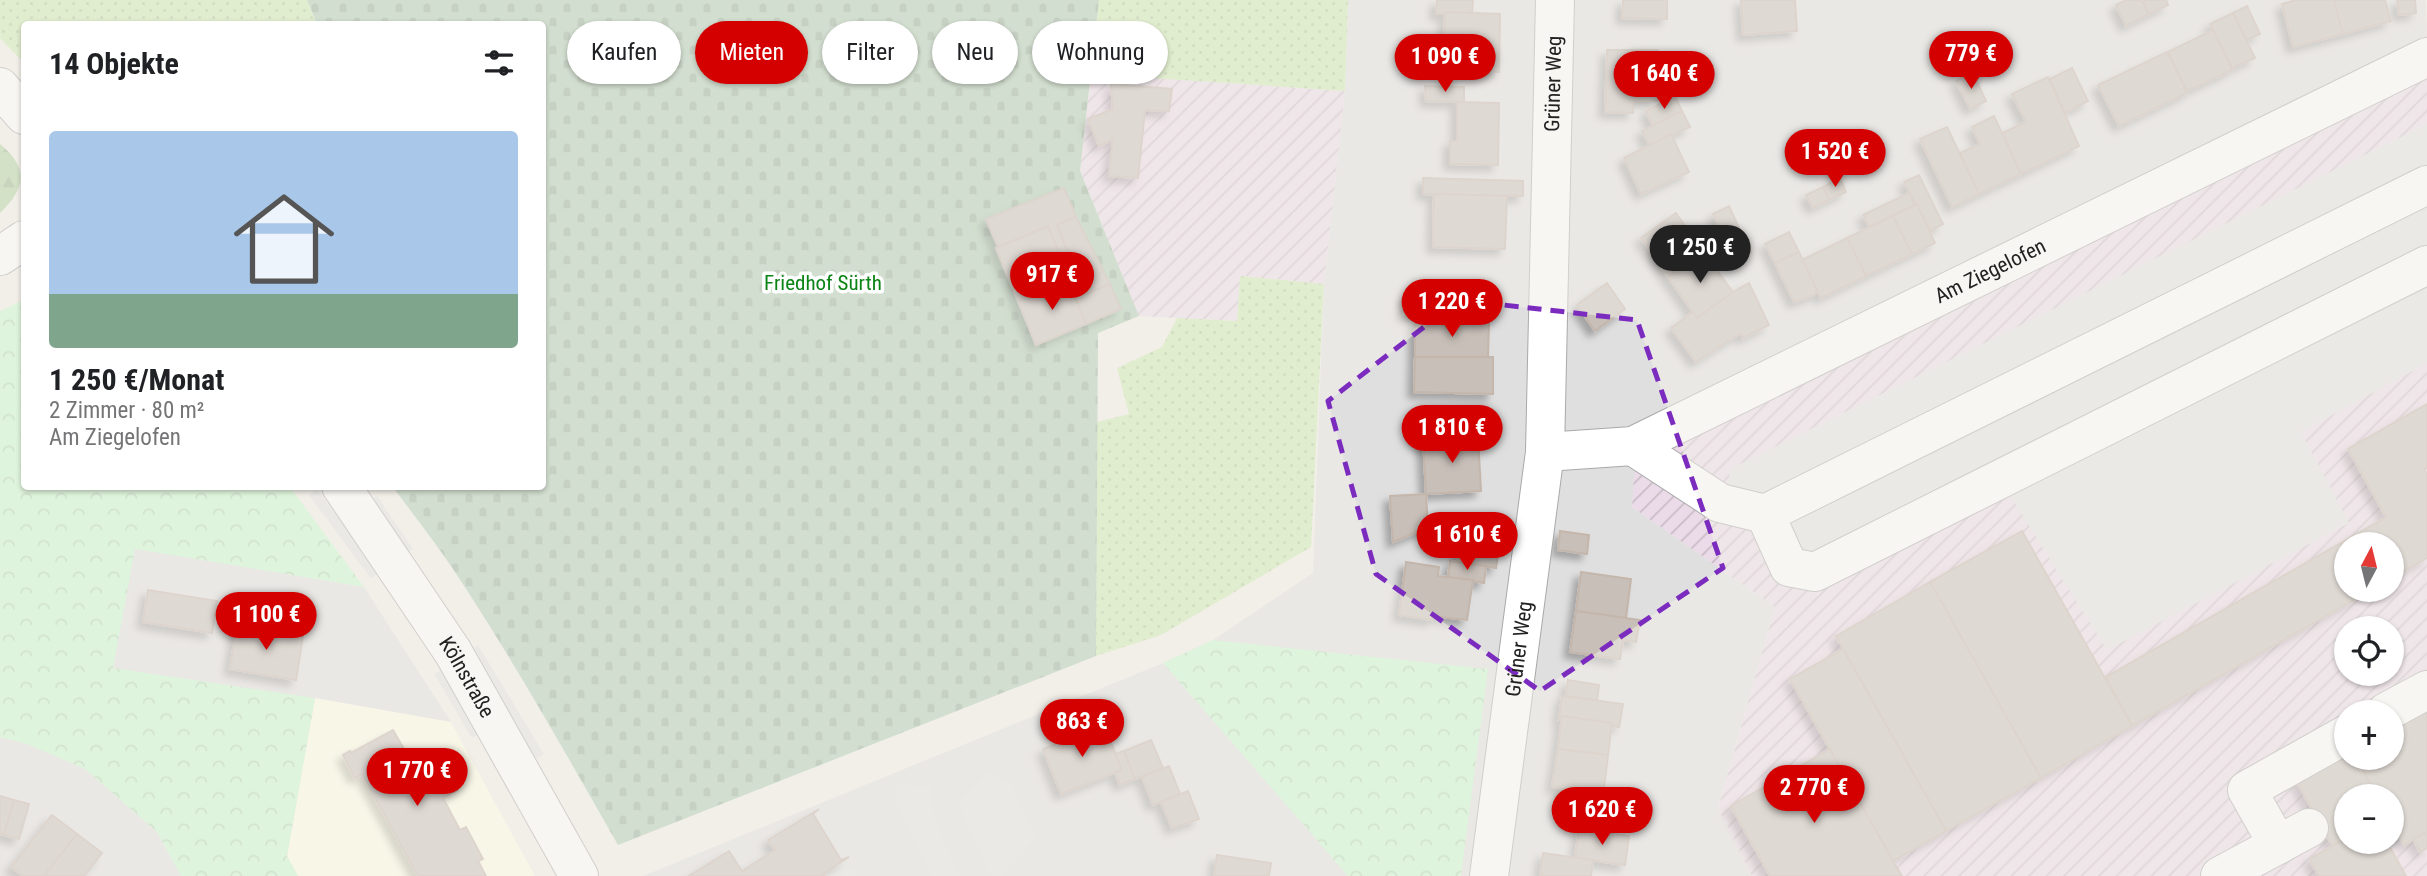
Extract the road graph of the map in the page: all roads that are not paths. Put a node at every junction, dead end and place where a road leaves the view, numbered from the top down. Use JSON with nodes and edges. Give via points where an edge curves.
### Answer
{"nodes":[{"id":1,"x":1555,"y":0,"type":"edge"},
{"id":2,"x":2427,"y":57,"type":"edge"},
{"id":3,"x":0,"y":87,"type":"edge"},
{"id":4,"x":0,"y":100,"type":"edge"},
{"id":5,"x":21,"y":112,"type":"edge"},
{"id":6,"x":21,"y":114,"type":"edge"},
{"id":7,"x":2427,"y":185,"type":"edge"},
{"id":8,"x":21,"y":242,"type":"edge"},
{"id":9,"x":0,"y":256,"type":"edge"},
{"id":10,"x":2427,"y":265,"type":"edge"},
{"id":11,"x":1633,"y":446,"type":"junction"},
{"id":12,"x":1545,"y":452,"type":"junction"},
{"id":13,"x":344,"y":490,"type":"edge"},
{"id":14,"x":1765,"y":514,"type":"junction"},
{"id":15,"x":2427,"y":690,"type":"edge"},
{"id":16,"x":2404,"y":702,"type":"edge"},
{"id":17,"x":2334,"y":741,"type":"edge"},
{"id":18,"x":579,"y":876,"type":"edge"},
{"id":19,"x":1489,"y":876,"type":"edge"},
{"id":20,"x":2220,"y":876,"type":"edge"}],
"edges":[{"from":1,"to":12,"type":"street","name":"Grüner Weg"},
{"from":2,"to":11,"type":"street","name":"Am Ziegelofen"},
{"from":3,"to":5,"type":"street"},
{"from":4,"to":6,"type":"street"},
{"from":7,"to":14,"type":"street"},
{"from":8,"to":9,"type":"street"},
{"from":10,"to":14,"type":"street","via":[[1815,572],[1789,567]]},
{"from":11,"to":12,"type":"street","name":"Am Ziegelofen"},
{"from":11,"to":14,"type":"street","via":[[1720,503]]},
{"from":12,"to":19,"type":"street","name":"Grüner Weg"},
{"from":13,"to":18,"type":"street","name":"Kölnstraße","via":[[453,652]]},
{"from":15,"to":16,"type":"street"},
{"from":17,"to":20,"type":"street","via":[[2247,790],[2293,836]]}]}
